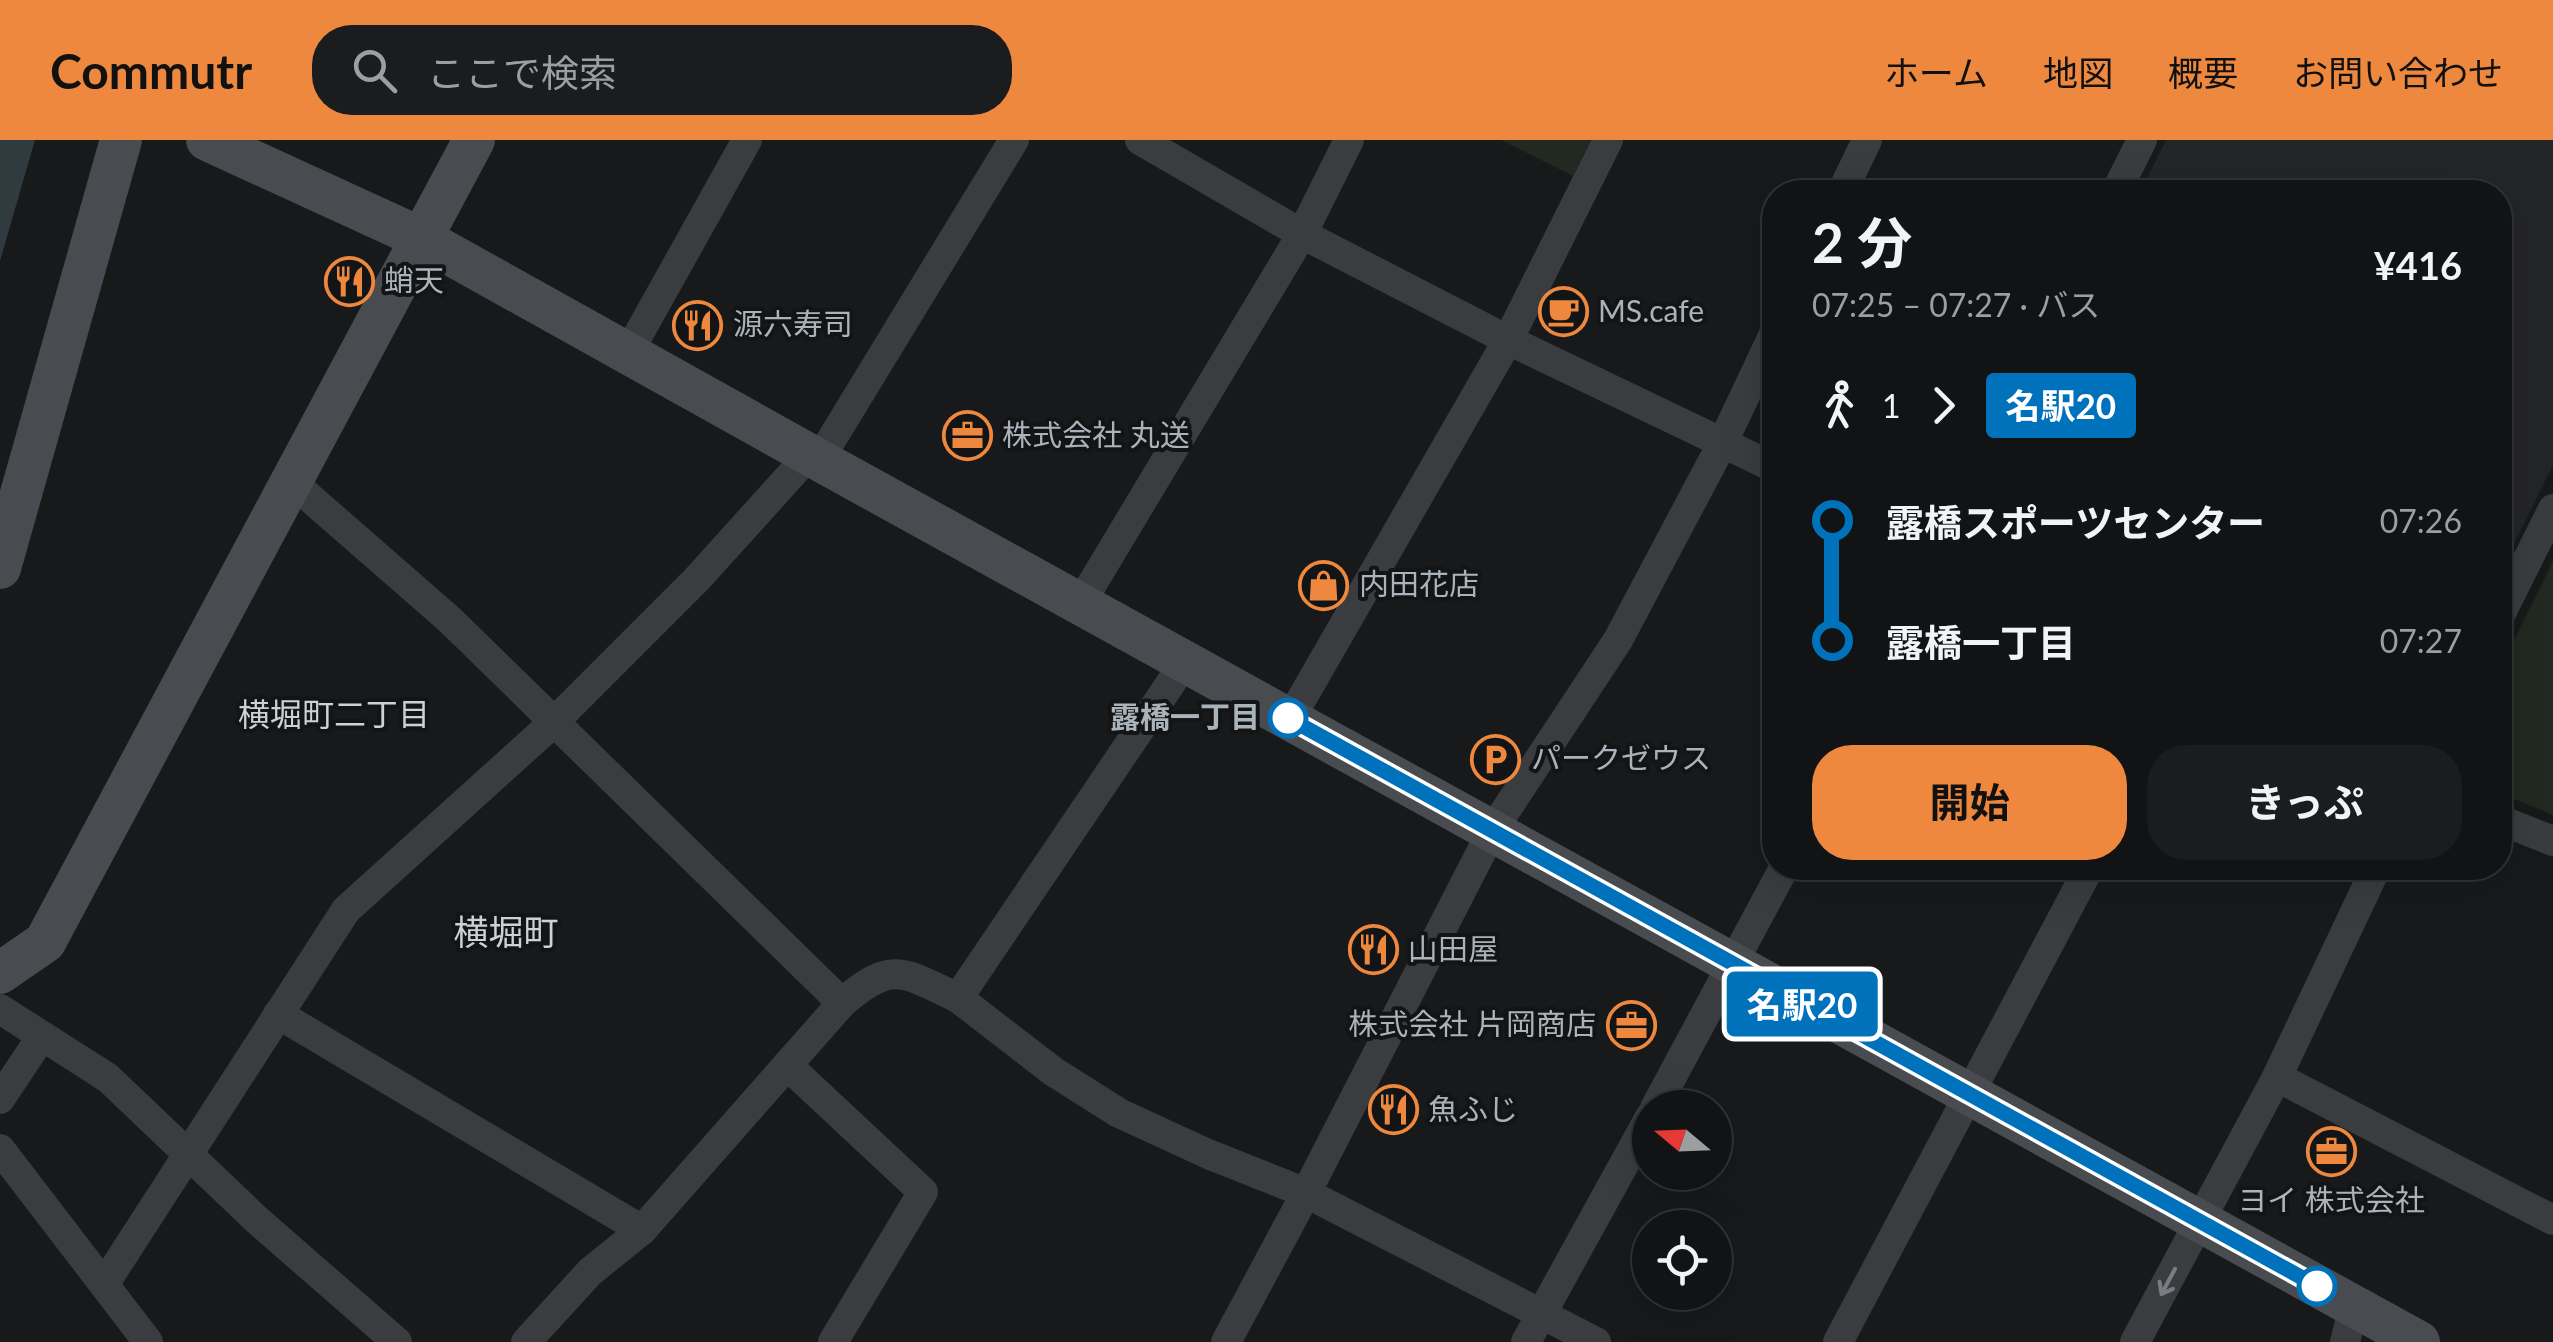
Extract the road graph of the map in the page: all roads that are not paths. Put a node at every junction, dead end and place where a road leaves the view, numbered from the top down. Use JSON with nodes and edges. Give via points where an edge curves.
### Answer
{"nodes":[{"id":1,"x":121,"y":140,"type":"edge"},
{"id":2,"x":207,"y":140,"type":"edge"},
{"id":3,"x":474,"y":140,"type":"edge"},
{"id":4,"x":747,"y":140,"type":"edge"},
{"id":5,"x":1014,"y":140,"type":"edge"},
{"id":6,"x":1140,"y":140,"type":"edge"},
{"id":7,"x":1349,"y":140,"type":"edge"},
{"id":8,"x":1608,"y":140,"type":"edge"},
{"id":9,"x":1867,"y":140,"type":"edge"},
{"id":10,"x":2142,"y":140,"type":"edge"},
{"id":11,"x":1848,"y":180,"type":"edge"},
{"id":12,"x":2122,"y":180,"type":"edge"},
{"id":13,"x":1302,"y":234,"type":"junction"},
{"id":14,"x":421,"y":238,"type":"junction"},
{"id":15,"x":1508,"y":340,"type":"junction"},
{"id":16,"x":628,"y":352,"type":"junction"},
{"id":17,"x":1762,"y":359,"type":"edge"},
{"id":18,"x":1722,"y":442,"type":"junction"},
{"id":19,"x":814,"y":458,"type":"junction"},
{"id":20,"x":1762,"y":462,"type":"edge"},
{"id":21,"x":292,"y":484,"type":"junction"},
{"id":22,"x":2553,"y":509,"type":"edge"},
{"id":23,"x":0,"y":568,"type":"edge"},
{"id":24,"x":2512,"y":591,"type":"edge"},
{"id":25,"x":1080,"y":604,"type":"junction"},
{"id":26,"x":1185,"y":662,"type":"junction"},
{"id":27,"x":1290,"y":719,"type":"junction"},
{"id":28,"x":553,"y":724,"type":"junction"},
{"id":29,"x":2512,"y":825,"type":"edge"},
{"id":30,"x":1492,"y":831,"type":"junction"},
{"id":31,"x":2553,"y":841,"type":"edge"},
{"id":32,"x":1778,"y":880,"type":"edge"},
{"id":33,"x":2083,"y":880,"type":"edge"},
{"id":34,"x":2370,"y":880,"type":"edge"},
{"id":35,"x":1734,"y":966,"type":"junction"},
{"id":36,"x":0,"y":973,"type":"edge"},
{"id":37,"x":958,"y":998,"type":"junction"},
{"id":38,"x":842,"y":1002,"type":"junction"},
{"id":39,"x":0,"y":1008,"type":"edge"},
{"id":40,"x":278,"y":1014,"type":"junction"},
{"id":41,"x":42,"y":1036,"type":"junction"},
{"id":42,"x":787,"y":1064,"type":"junction"},
{"id":43,"x":2278,"y":1078,"type":"junction"},
{"id":44,"x":1665,"y":1090,"type":"edge"},
{"id":45,"x":1970,"y":1096,"type":"junction"},
{"id":46,"x":0,"y":1099,"type":"edge"},
{"id":47,"x":0,"y":1149,"type":"edge"},
{"id":48,"x":1632,"y":1150,"type":"edge"},
{"id":49,"x":190,"y":1154,"type":"junction"},
{"id":50,"x":1306,"y":1193,"type":"junction"},
{"id":51,"x":2553,"y":1220,"type":"edge"},
{"id":52,"x":2200,"y":1222,"type":"junction"},
{"id":53,"x":642,"y":1230,"type":"junction"},
{"id":54,"x":106,"y":1283,"type":"junction"},
{"id":55,"x":1542,"y":1312,"type":"junction"},
{"id":56,"x":2350,"y":1324,"type":"edge"},
{"id":57,"x":148,"y":1342,"type":"edge"},
{"id":58,"x":397,"y":1342,"type":"edge"},
{"id":59,"x":526,"y":1342,"type":"edge"},
{"id":60,"x":833,"y":1342,"type":"edge"},
{"id":61,"x":1226,"y":1342,"type":"edge"},
{"id":62,"x":1526,"y":1342,"type":"edge"},
{"id":63,"x":1596,"y":1342,"type":"edge"},
{"id":64,"x":1838,"y":1342,"type":"edge"},
{"id":65,"x":2135,"y":1342,"type":"edge"},
{"id":66,"x":2419,"y":1342,"type":"edge"}],
"edges":[{"from":1,"to":23,"type":"street"},
{"from":2,"to":14,"type":"street"},
{"from":3,"to":14,"type":"street"},
{"from":4,"to":16,"type":"street"},
{"from":5,"to":19,"type":"street"},
{"from":6,"to":13,"type":"street"},
{"from":7,"to":13,"type":"street"},
{"from":8,"to":15,"type":"street"},
{"from":9,"to":11,"type":"street"},
{"from":10,"to":12,"type":"street"},
{"from":13,"to":15,"type":"street"},
{"from":13,"to":25,"type":"street"},
{"from":14,"to":16,"type":"street"},
{"from":14,"to":21,"type":"street"},
{"from":15,"to":18,"type":"street"},
{"from":15,"to":27,"type":"street"},
{"from":16,"to":19,"type":"street"},
{"from":17,"to":18,"type":"street"},
{"from":18,"to":20,"type":"street"},
{"from":18,"to":30,"type":"street","via":[[1618,640]]},
{"from":19,"to":25,"type":"street"},
{"from":19,"to":28,"type":"street"},
{"from":21,"to":28,"type":"street","via":[[450,620]]},
{"from":21,"to":36,"type":"street","via":[[45,942]]},
{"from":22,"to":24,"type":"street"},
{"from":25,"to":26,"type":"street"},
{"from":26,"to":27,"type":"street"},
{"from":26,"to":37,"type":"street"},
{"from":27,"to":30,"type":"street"},
{"from":28,"to":38,"type":"street"},
{"from":28,"to":40,"type":"street","via":[[346,910]]},
{"from":29,"to":31,"type":"street"},
{"from":30,"to":35,"type":"street"},
{"from":30,"to":50,"type":"street"},
{"from":32,"to":35,"type":"street"},
{"from":33,"to":45,"type":"street"},
{"from":34,"to":43,"type":"street"},
{"from":35,"to":44,"type":"street"},
{"from":35,"to":45,"type":"street"},
{"from":37,"to":38,"type":"street","via":[[901,972],[871,978]]},
{"from":37,"to":50,"type":"street","via":[[1119,1114]]},
{"from":38,"to":42,"type":"street"},
{"from":39,"to":41,"type":"street"},
{"from":40,"to":49,"type":"street"},
{"from":40,"to":53,"type":"street"},
{"from":41,"to":46,"type":"street"},
{"from":41,"to":49,"type":"street","via":[[108,1078]]},
{"from":42,"to":53,"type":"street"},
{"from":42,"to":60,"type":"street","via":[[923,1192]]},
{"from":43,"to":51,"type":"street"},
{"from":43,"to":52,"type":"street"},
{"from":45,"to":52,"type":"street"},
{"from":45,"to":64,"type":"street"},
{"from":47,"to":54,"type":"street"},
{"from":48,"to":55,"type":"street"},
{"from":49,"to":54,"type":"street"},
{"from":49,"to":58,"type":"street"},
{"from":50,"to":55,"type":"street"},
{"from":50,"to":61,"type":"street"},
{"from":52,"to":56,"type":"street"},
{"from":52,"to":65,"type":"street","one_way":true},
{"from":53,"to":59,"type":"street","via":[[590,1272]]},
{"from":54,"to":57,"type":"street"},
{"from":55,"to":62,"type":"street"},
{"from":55,"to":63,"type":"street"},
{"from":56,"to":66,"type":"street"}]}
